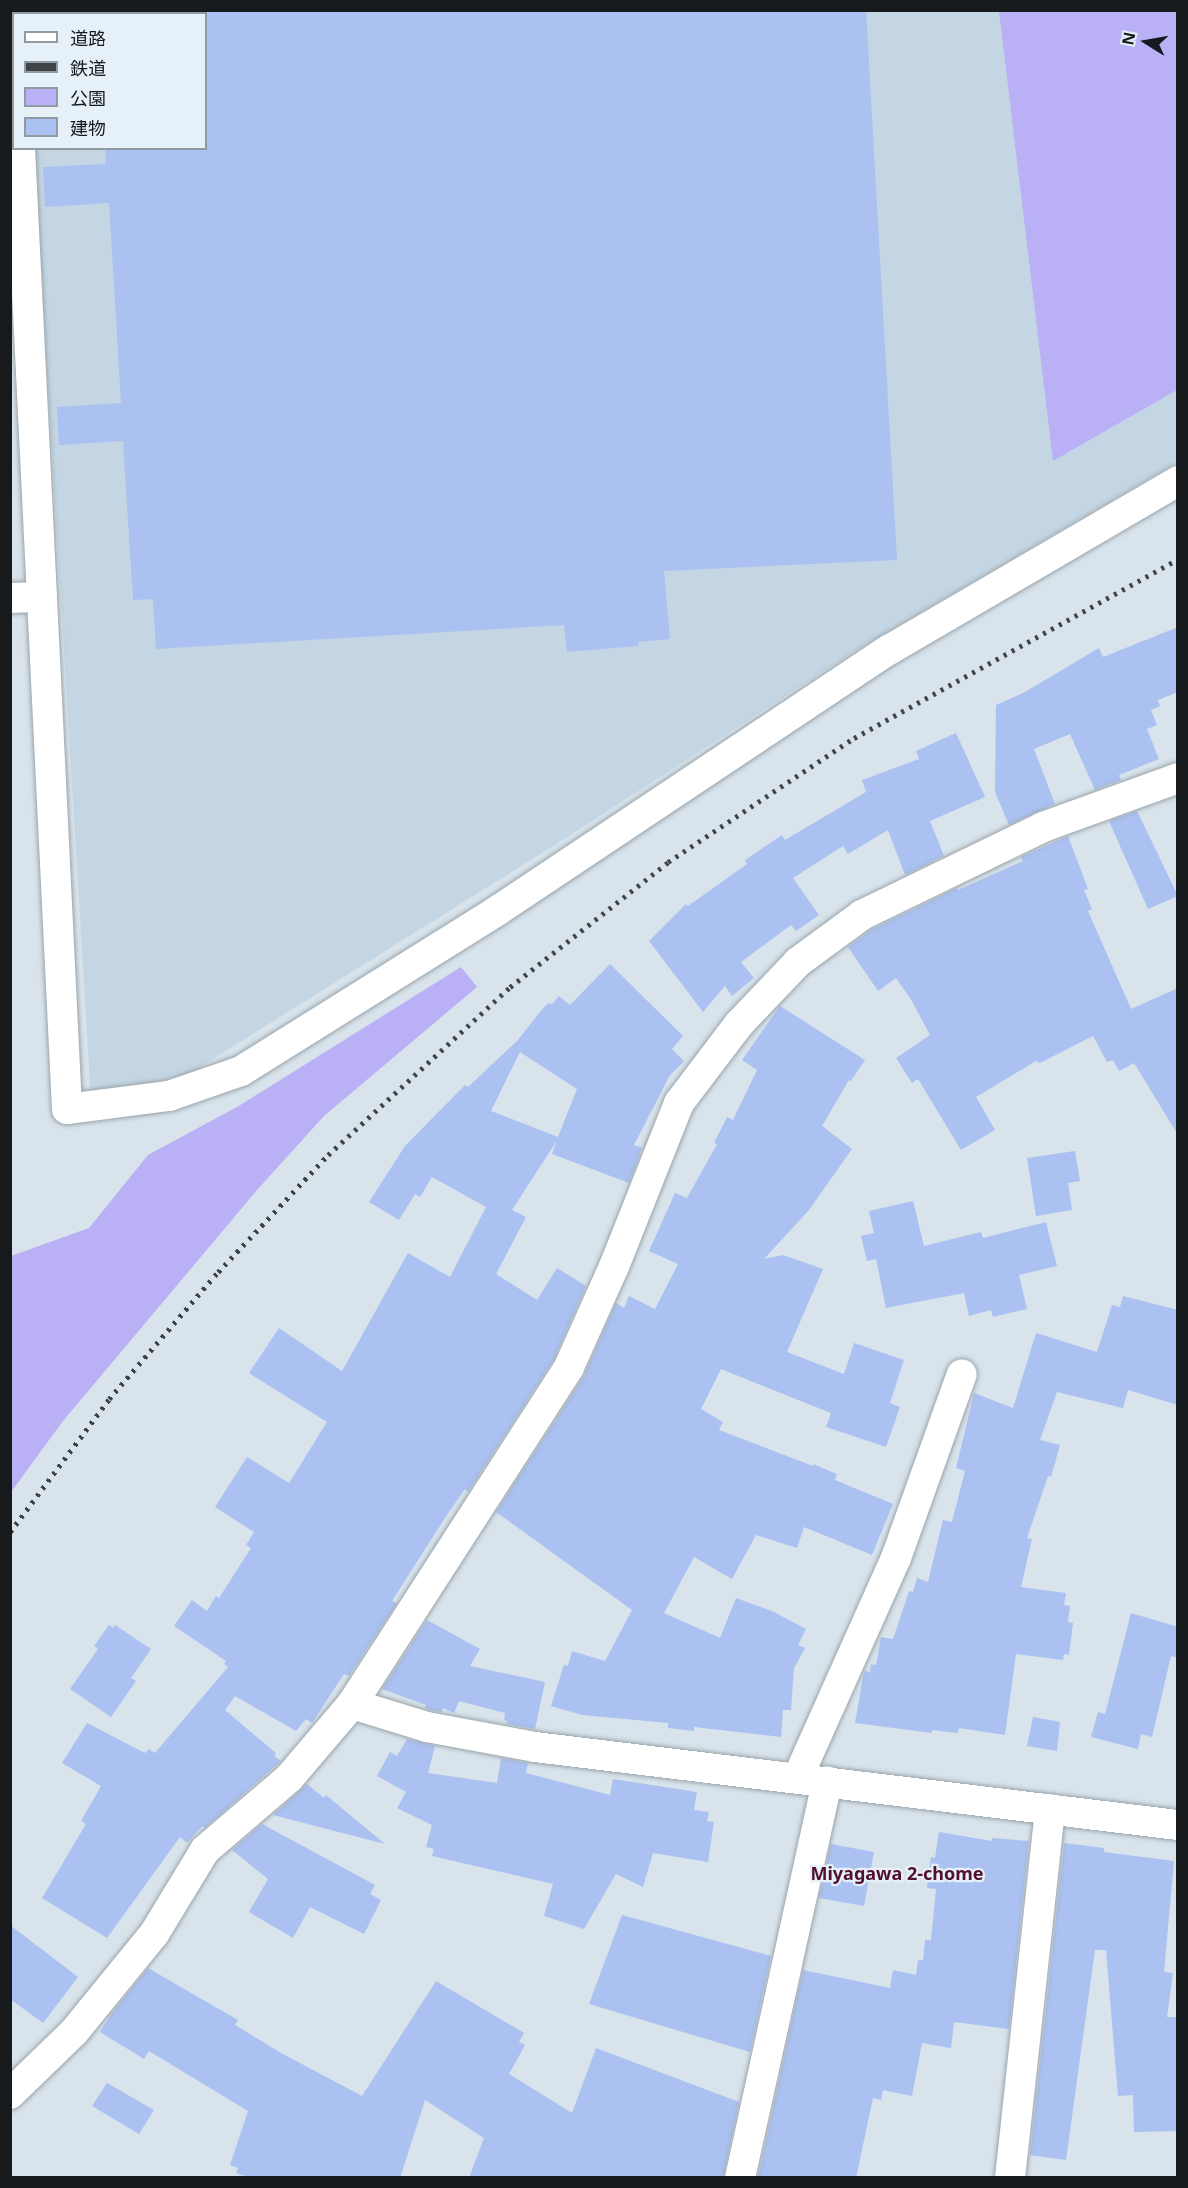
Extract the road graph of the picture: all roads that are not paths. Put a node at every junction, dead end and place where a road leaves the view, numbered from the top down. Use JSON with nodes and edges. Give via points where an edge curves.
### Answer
{"nodes":[{"id":1,"x":20,"y":150,"type":"edge"},
{"id":2,"x":1178,"y":481,"type":"edge"},
{"id":3,"x":42,"y":597,"type":"junction"},
{"id":4,"x":10,"y":598,"type":"edge"},
{"id":5,"x":1178,"y":778,"type":"edge"},
{"id":6,"x":962,"y":1374,"type":"dead end"},
{"id":7,"x":352,"y":1704,"type":"junction"},
{"id":8,"x":798,"y":1777,"type":"junction"},
{"id":9,"x":827,"y":1780,"type":"junction"},
{"id":10,"x":1050,"y":1809,"type":"junction"},
{"id":11,"x":1178,"y":1825,"type":"edge"},
{"id":12,"x":10,"y":2094,"type":"edge"},
{"id":13,"x":740,"y":2178,"type":"edge"},
{"id":14,"x":1010,"y":2178,"type":"edge"}],
"edges":[{"from":1,"to":3,"type":"street"},
{"from":2,"to":3,"type":"street","via":[[889,650],[497,911],[241,1071],[169,1096],[67,1109]]},
{"from":3,"to":4,"type":"street"},
{"from":5,"to":7,"type":"street","via":[[1042,827],[862,915],[798,962],[739,1024],[679,1103],[569,1367]]},
{"from":6,"to":8,"type":"street","via":[[896,1558]]},
{"from":7,"to":8,"type":"street","via":[[427,1727],[535,1747]]},
{"from":7,"to":12,"type":"street","via":[[289,1779],[205,1851],[154,1934],[74,2032]]},
{"from":8,"to":9,"type":"street"},
{"from":9,"to":10,"type":"street"},
{"from":9,"to":13,"type":"street"},
{"from":10,"to":11,"type":"street"},
{"from":10,"to":14,"type":"street"}]}
